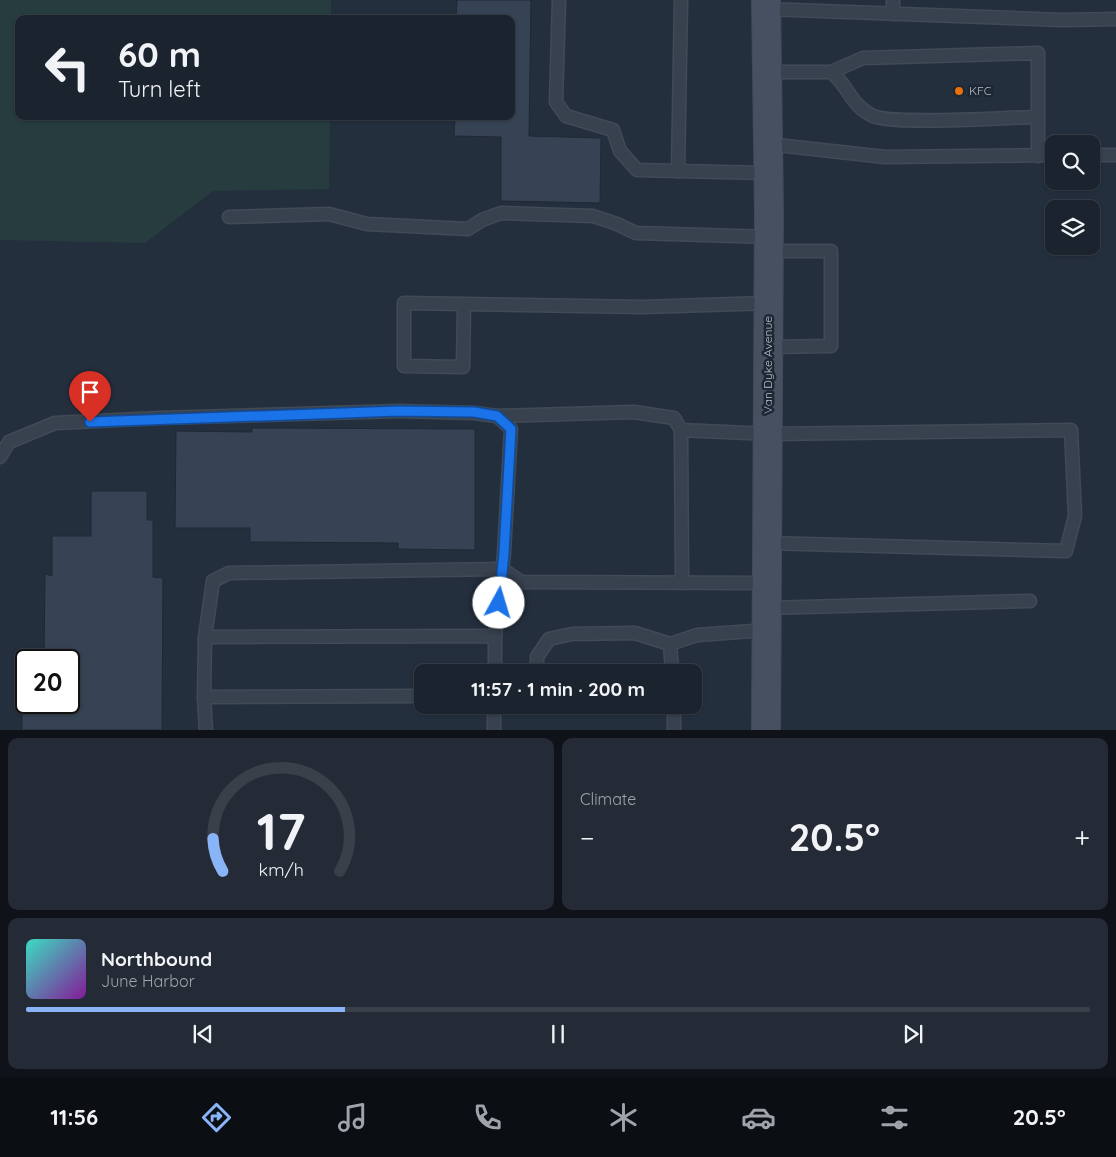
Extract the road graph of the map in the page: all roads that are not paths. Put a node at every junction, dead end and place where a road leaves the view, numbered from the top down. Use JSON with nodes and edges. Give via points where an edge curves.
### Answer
{"nodes":[{"id":1,"x":559,"y":0,"type":"edge"},
{"id":2,"x":681,"y":0,"type":"edge"},
{"id":3,"x":893,"y":0,"type":"edge"},
{"id":4,"x":766,"y":4,"type":"edge"},
{"id":5,"x":893,"y":14,"type":"junction"},
{"id":6,"x":1116,"y":19,"type":"edge"},
{"id":7,"x":767,"y":72,"type":"junction"},
{"id":8,"x":831,"y":72,"type":"junction"},
{"id":9,"x":1038,"y":117,"type":"junction"},
{"id":10,"x":768,"y":144,"type":"junction"},
{"id":11,"x":1100,"y":155,"type":"edge"},
{"id":12,"x":1116,"y":155,"type":"edge"},
{"id":13,"x":1038,"y":156,"type":"junction"},
{"id":14,"x":1045,"y":156,"type":"edge"},
{"id":15,"x":678,"y":171,"type":"junction"},
{"id":16,"x":768,"y":173,"type":"junction"},
{"id":17,"x":229,"y":217,"type":"dead end"},
{"id":18,"x":769,"y":244,"type":"junction"},
{"id":19,"x":768,"y":303,"type":"junction"},
{"id":20,"x":464,"y":304,"type":"junction"},
{"id":21,"x":768,"y":347,"type":"junction"},
{"id":22,"x":497,"y":416,"type":"junction"},
{"id":23,"x":681,"y":430,"type":"junction"},
{"id":24,"x":768,"y":434,"type":"junction"},
{"id":25,"x":0,"y":456,"type":"edge"},
{"id":26,"x":767,"y":544,"type":"junction"},
{"id":27,"x":502,"y":570,"type":"junction"},
{"id":28,"x":682,"y":583,"type":"junction"},
{"id":29,"x":1030,"y":601,"type":"dead end"},
{"id":30,"x":766,"y":607,"type":"junction"},
{"id":31,"x":495,"y":636,"type":"junction"},
{"id":32,"x":205,"y":637,"type":"junction"},
{"id":33,"x":670,"y":644,"type":"junction"},
{"id":34,"x":495,"y":664,"type":"edge"},
{"id":35,"x":537,"y":664,"type":"edge"},
{"id":36,"x":671,"y":664,"type":"edge"},
{"id":37,"x":414,"y":696,"type":"edge"},
{"id":38,"x":204,"y":697,"type":"junction"},
{"id":39,"x":494,"y":714,"type":"edge"},
{"id":40,"x":674,"y":714,"type":"edge"},
{"id":41,"x":206,"y":730,"type":"edge"},
{"id":42,"x":494,"y":730,"type":"edge"},
{"id":43,"x":674,"y":730,"type":"edge"},
{"id":44,"x":766,"y":730,"type":"edge"}],
"edges":[{"from":1,"to":15,"type":"lane","via":[[556,102],[566,116],[613,130],[620,151],[636,170]]},
{"from":2,"to":15,"type":"lane"},
{"from":3,"to":5,"type":"lane"},
{"from":4,"to":5,"type":"lane"},
{"from":4,"to":7,"type":"main road","name":"Van Dyke Avenue"},
{"from":5,"to":6,"type":"lane"},
{"from":7,"to":8,"type":"lane"},
{"from":7,"to":10,"type":"main road","name":"Van Dyke Avenue"},
{"from":8,"to":9,"type":"lane","via":[[840,78],[851,100],[874,117],[897,120]]},
{"from":8,"to":9,"type":"lane","via":[[863,58],[1038,54]]},
{"from":9,"to":13,"type":"lane"},
{"from":10,"to":13,"type":"lane","via":[[885,157]]},
{"from":10,"to":16,"type":"main road","name":"Van Dyke Avenue"},
{"from":11,"to":12,"type":"lane"},
{"from":13,"to":14,"type":"lane"},
{"from":15,"to":16,"type":"lane"},
{"from":16,"to":18,"type":"main road","name":"Van Dyke Avenue"},
{"from":17,"to":18,"type":"lane","via":[[328,214],[367,224],[468,229],[501,213],[584,216],[617,224],[636,234]]},
{"from":18,"to":19,"type":"main road","name":"Van Dyke Avenue"},
{"from":18,"to":21,"type":"lane","via":[[831,251],[831,346]]},
{"from":19,"to":20,"type":"lane","via":[[643,307]]},
{"from":19,"to":21,"type":"main road","name":"Van Dyke Avenue"},
{"from":20,"to":20,"type":"lane","via":[[404,303],[404,366],[463,367]]},
{"from":21,"to":24,"type":"main road","name":"Van Dyke Avenue"},
{"from":22,"to":23,"type":"lane","via":[[634,412],[674,418]]},
{"from":22,"to":25,"type":"lane","via":[[474,412],[399,411],[55,424],[9,442]]},
{"from":22,"to":27,"type":"lane","via":[[511,429]]},
{"from":23,"to":24,"type":"lane"},
{"from":23,"to":28,"type":"lane"},
{"from":24,"to":26,"type":"main road","name":"Van Dyke Avenue"},
{"from":24,"to":26,"type":"lane","via":[[1071,430],[1075,516],[1066,551]]},
{"from":26,"to":30,"type":"main road","name":"Van Dyke Avenue"},
{"from":27,"to":28,"type":"lane","via":[[521,582]]},
{"from":27,"to":31,"type":"lane"},
{"from":27,"to":32,"type":"lane","via":[[229,573],[213,581]]},
{"from":28,"to":30,"type":"lane"},
{"from":29,"to":30,"type":"lane"},
{"from":30,"to":33,"type":"lane"},
{"from":30,"to":44,"type":"main road","name":"Van Dyke Avenue"},
{"from":31,"to":32,"type":"lane"},
{"from":31,"to":34,"type":"lane"},
{"from":32,"to":38,"type":"lane"},
{"from":33,"to":35,"type":"lane","via":[[635,633],[572,634],[549,639],[537,657]]},
{"from":33,"to":36,"type":"lane"},
{"from":37,"to":38,"type":"lane"},
{"from":38,"to":41,"type":"lane"},
{"from":39,"to":42,"type":"lane"},
{"from":40,"to":43,"type":"lane"}]}
